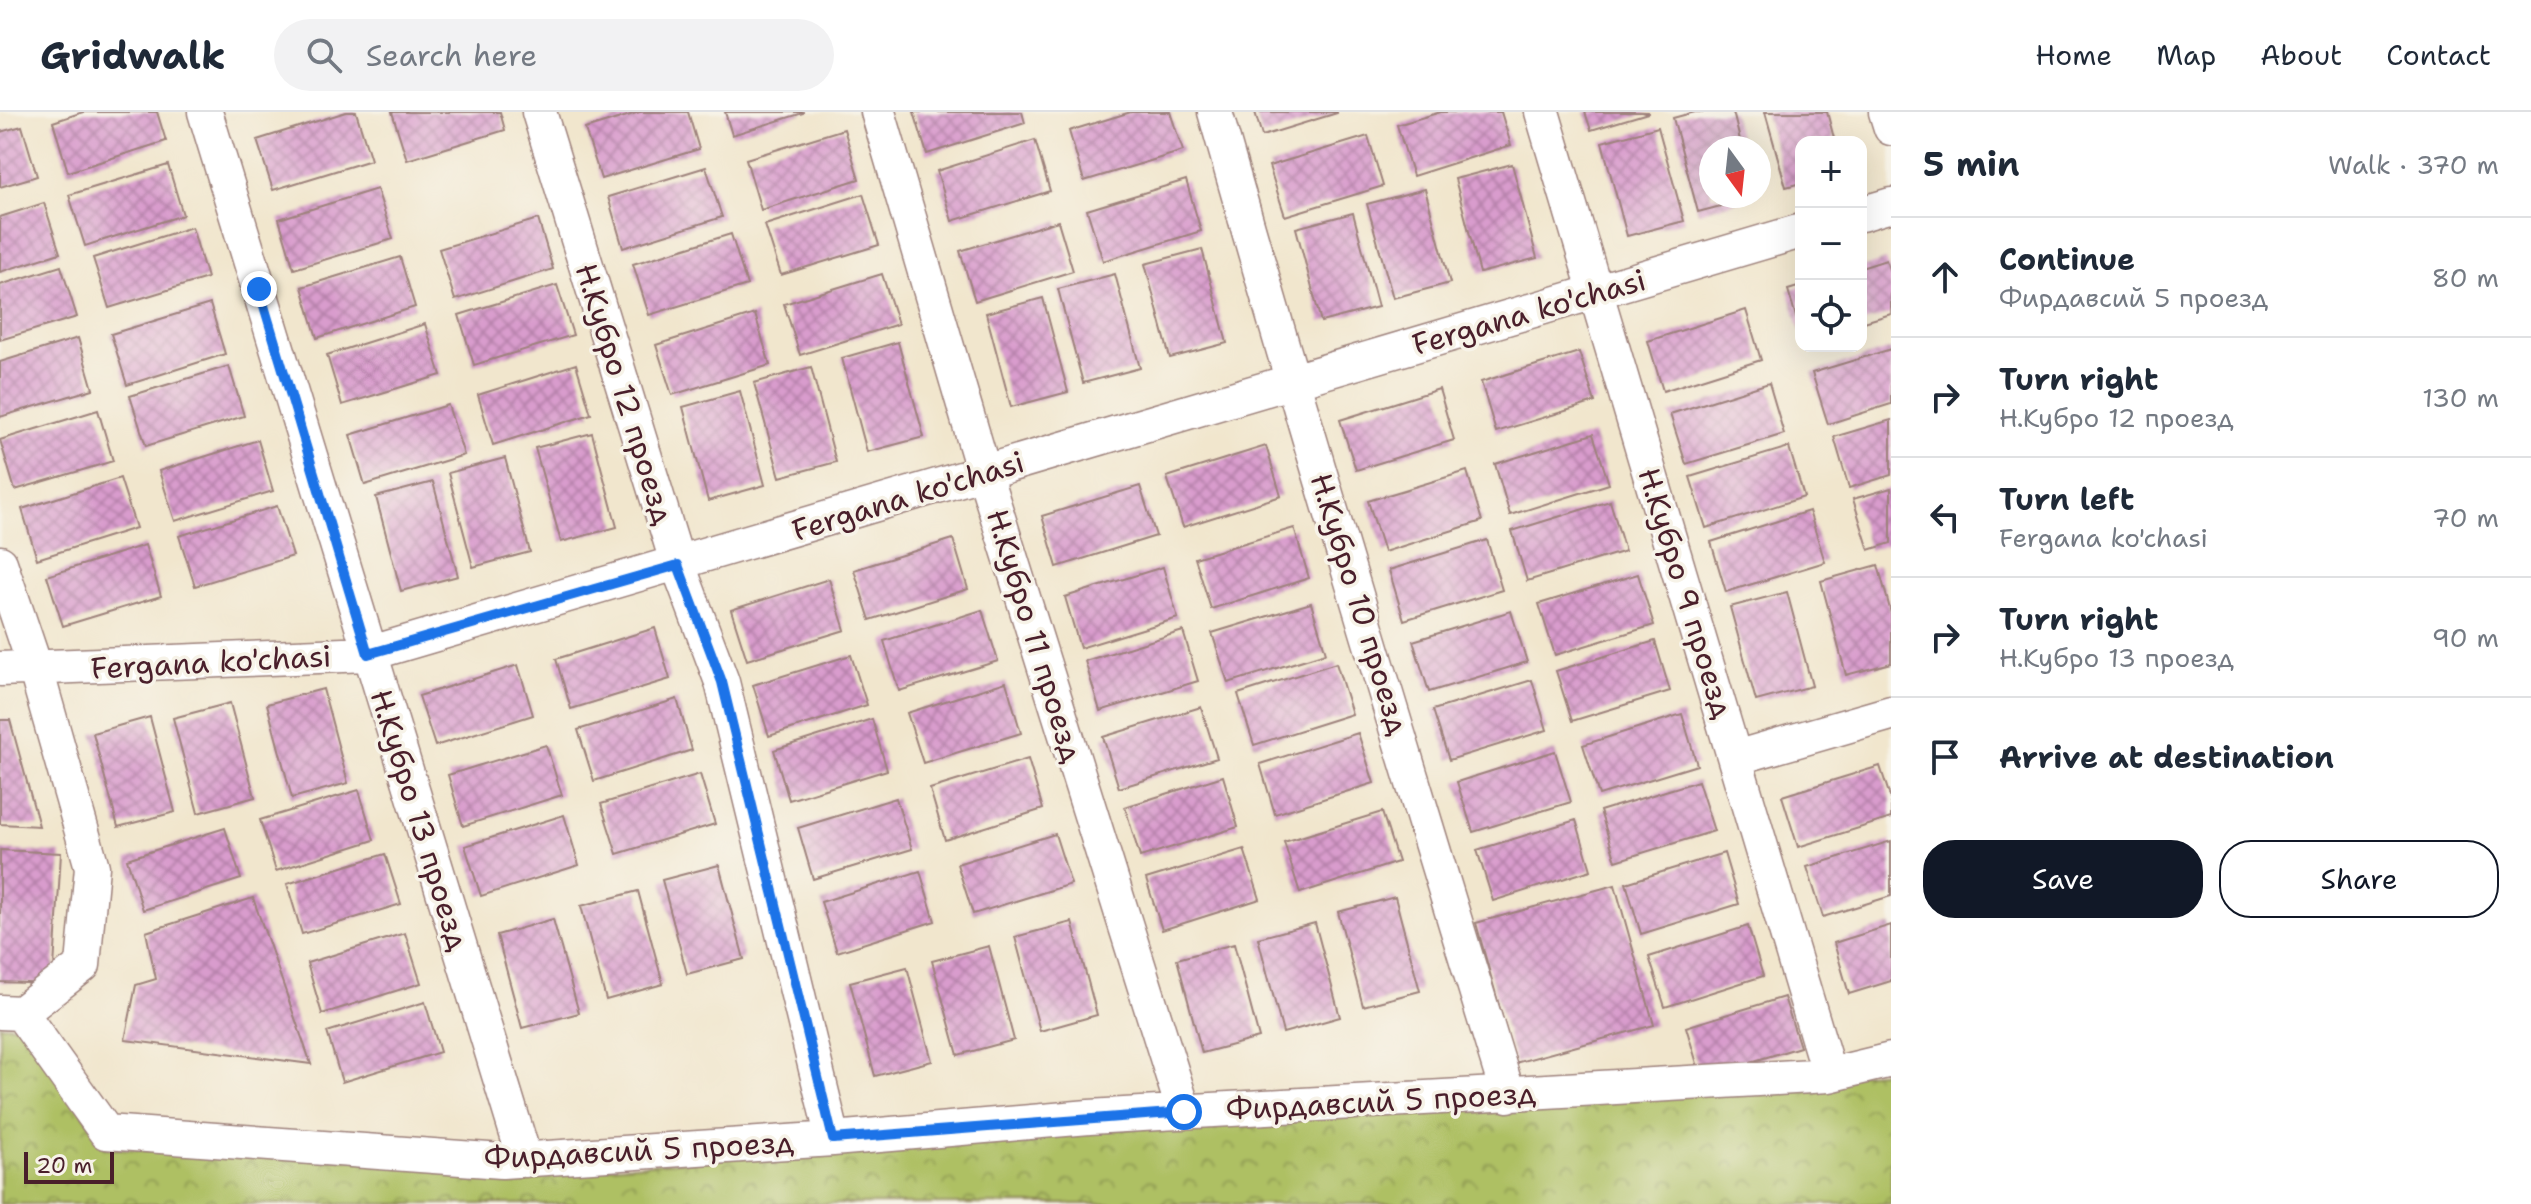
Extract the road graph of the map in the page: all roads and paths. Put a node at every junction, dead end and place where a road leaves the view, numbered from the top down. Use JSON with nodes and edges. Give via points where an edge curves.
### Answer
{"nodes":[{"id":1,"x":205,"y":112,"type":"edge"},
{"id":2,"x":539,"y":112,"type":"edge"},
{"id":3,"x":878,"y":112,"type":"edge"},
{"id":4,"x":1215,"y":112,"type":"edge"},
{"id":5,"x":1542,"y":112,"type":"edge"},
{"id":6,"x":1886,"y":112,"type":"edge"},
{"id":7,"x":1891,"y":128,"type":"edge"},
{"id":8,"x":1891,"y":205,"type":"edge"},
{"id":9,"x":1867,"y":212,"type":"edge"},
{"id":10,"x":1795,"y":233,"type":"edge"},
{"id":11,"x":1595,"y":292,"type":"junction"},
{"id":12,"x":1291,"y":382,"type":"junction"},
{"id":13,"x":984,"y":473,"type":"junction"},
{"id":14,"x":0,"y":563,"type":"edge"},
{"id":15,"x":678,"y":565,"type":"junction"},
{"id":16,"x":368,"y":654,"type":"junction"},
{"id":17,"x":0,"y":669,"type":"edge"},
{"id":18,"x":36,"y":670,"type":"junction"},
{"id":19,"x":1891,"y":713,"type":"edge"},
{"id":20,"x":1735,"y":758,"type":"junction"},
{"id":21,"x":10,"y":1012,"type":"edge"},
{"id":22,"x":1891,"y":1060,"type":"edge"},
{"id":23,"x":1829,"y":1075,"type":"junction"},
{"id":24,"x":1508,"y":1095,"type":"junction"},
{"id":25,"x":1184,"y":1112,"type":"junction"},
{"id":26,"x":833,"y":1139,"type":"junction"},
{"id":27,"x":525,"y":1160,"type":"junction"}],
"edges":[{"from":1,"to":16,"type":"street","name":"Н.Кубро 13 проезд"},
{"from":2,"to":15,"type":"street","name":"Н.Кубро 12 проезд"},
{"from":3,"to":13,"type":"street","name":"Н.Кубро 11 проезд"},
{"from":4,"to":12,"type":"street","name":"Н.Кубро 10 проезд"},
{"from":5,"to":11,"type":"street","name":"Н.Кубро 9 проезд"},
{"from":6,"to":7,"type":"street"},
{"from":8,"to":9,"type":"street"},
{"from":10,"to":11,"type":"street","name":"Fergana ko'chasi"},
{"from":11,"to":12,"type":"street","name":"Fergana ko'chasi"},
{"from":11,"to":20,"type":"street","name":"Н.Кубро 9 проезд"},
{"from":12,"to":13,"type":"street","name":"Fergana ko'chasi"},
{"from":12,"to":24,"type":"street","name":"Н.Кубро 10 проезд"},
{"from":13,"to":15,"type":"street","name":"Fergana ko'chasi"},
{"from":13,"to":25,"type":"street","name":"Н.Кубро 11 проезд"},
{"from":14,"to":18,"type":"street"},
{"from":15,"to":16,"type":"street","name":"Fergana ko'chasi"},
{"from":15,"to":26,"type":"street","name":"Н.Кубро 12 проезд","via":[[722,682]]},
{"from":16,"to":18,"type":"street","name":"Fergana ko'chasi"},
{"from":16,"to":27,"type":"street","name":"Н.Кубро 13 проезд"},
{"from":17,"to":18,"type":"street","name":"Fergana ko'chasi"},
{"from":18,"to":21,"type":"street","via":[[92,867],[83,965]]},
{"from":19,"to":20,"type":"street"},
{"from":20,"to":23,"type":"street","name":"Н.Кубро 9 проезд"},
{"from":21,"to":27,"type":"street","name":"Фирдавсий 5 проезд","via":[[106,1132]]},
{"from":22,"to":23,"type":"street","name":"Фирдавсий 5 проезд"},
{"from":23,"to":24,"type":"street","name":"Фирдавсий 5 проезд"},
{"from":24,"to":25,"type":"street","name":"Фирдавсий 5 проезд"},
{"from":25,"to":26,"type":"street","name":"Фирдавсий 5 проезд"},
{"from":26,"to":27,"type":"street","name":"Фирдавсий 5 проезд"}]}
